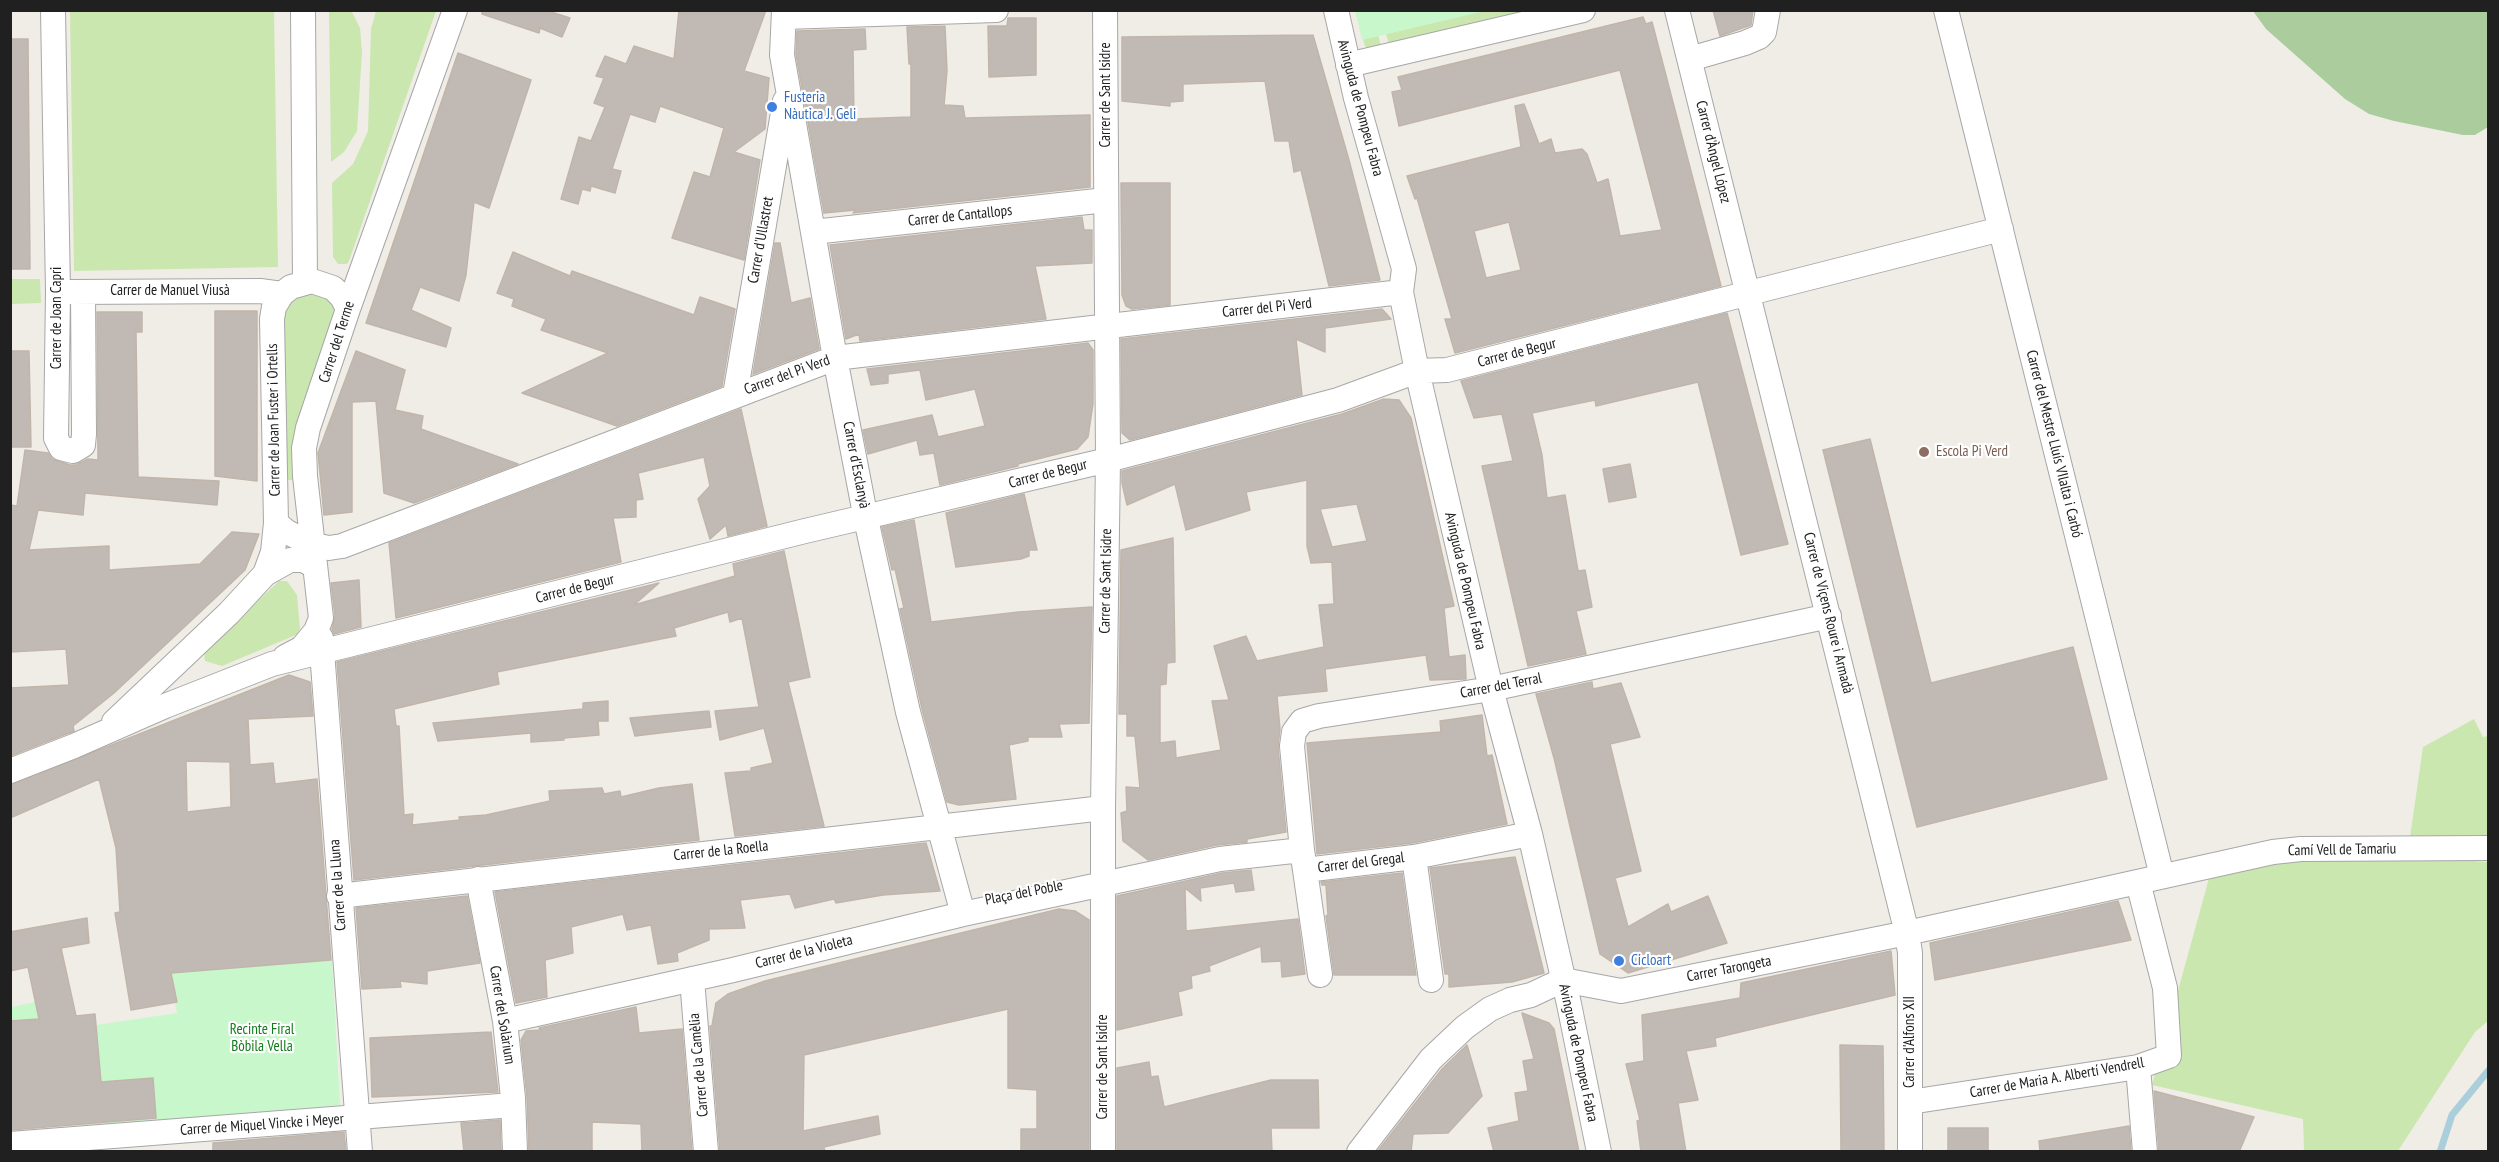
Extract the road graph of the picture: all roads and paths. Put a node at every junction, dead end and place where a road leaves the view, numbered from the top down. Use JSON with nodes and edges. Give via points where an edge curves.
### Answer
{"nodes":[{"id":1,"x":54,"y":10,"type":"edge"},
{"id":2,"x":303,"y":10,"type":"edge"},
{"id":3,"x":455,"y":10,"type":"edge"},
{"id":4,"x":996,"y":10,"type":"edge"},
{"id":5,"x":1105,"y":10,"type":"edge"},
{"id":6,"x":1336,"y":10,"type":"edge"},
{"id":7,"x":1583,"y":10,"type":"edge"},
{"id":8,"x":1677,"y":10,"type":"edge"},
{"id":9,"x":1768,"y":10,"type":"edge"},
{"id":10,"x":1946,"y":10,"type":"edge"},
{"id":11,"x":784,"y":14,"type":"edge"},
{"id":12,"x":1690,"y":59,"type":"junction"},
{"id":13,"x":1348,"y":65,"type":"junction"},
{"id":14,"x":787,"y":85,"type":"junction"},
{"id":15,"x":1106,"y":201,"type":"junction"},
{"id":16,"x":2001,"y":229,"type":"junction"},
{"id":17,"x":813,"y":232,"type":"junction"},
{"id":18,"x":305,"y":282,"type":"junction"},
{"id":19,"x":58,"y":292,"type":"junction"},
{"id":20,"x":83,"y":292,"type":"junction"},
{"id":21,"x":1401,"y":292,"type":"junction"},
{"id":22,"x":282,"y":294,"type":"junction"},
{"id":23,"x":1748,"y":294,"type":"junction"},
{"id":24,"x":348,"y":309,"type":"junction"},
{"id":25,"x":1107,"y":326,"type":"junction"},
{"id":26,"x":835,"y":358,"type":"junction"},
{"id":27,"x":1417,"y":371,"type":"junction"},
{"id":28,"x":735,"y":395,"type":"junction"},
{"id":29,"x":1108,"y":460,"type":"junction"},
{"id":30,"x":866,"y":519,"type":"junction"},
{"id":31,"x":276,"y":523,"type":"junction"},
{"id":32,"x":314,"y":556,"type":"junction"},
{"id":33,"x":265,"y":574,"type":"junction"},
{"id":34,"x":1828,"y":616,"type":"junction"},
{"id":35,"x":321,"y":618,"type":"junction"},
{"id":36,"x":192,"y":648,"type":"junction"},
{"id":37,"x":320,"y":652,"type":"junction"},
{"id":38,"x":272,"y":664,"type":"junction"},
{"id":39,"x":218,"y":684,"type":"junction"},
{"id":40,"x":1491,"y":689,"type":"junction"},
{"id":41,"x":99,"y":735,"type":"junction"},
{"id":42,"x":10,"y":771,"type":"edge"},
{"id":43,"x":1097,"y":813,"type":"junction"},
{"id":44,"x":938,"y":826,"type":"junction"},
{"id":45,"x":1530,"y":834,"type":"junction"},
{"id":46,"x":2488,"y":848,"type":"edge"},
{"id":47,"x":1414,"y":857,"type":"junction"},
{"id":48,"x":1303,"y":860,"type":"junction"},
{"id":49,"x":2162,"y":876,"type":"junction"},
{"id":50,"x":478,"y":879,"type":"junction"},
{"id":51,"x":2138,"y":882,"type":"junction"},
{"id":52,"x":1103,"y":884,"type":"junction"},
{"id":53,"x":339,"y":896,"type":"junction"},
{"id":54,"x":963,"y":914,"type":"junction"},
{"id":55,"x":1907,"y":933,"type":"junction"},
{"id":56,"x":1320,"y":975,"type":"dead end"},
{"id":57,"x":692,"y":979,"type":"junction"},
{"id":58,"x":1431,"y":980,"type":"dead end"},
{"id":59,"x":1563,"y":980,"type":"junction"},
{"id":60,"x":505,"y":1021,"type":"junction"},
{"id":61,"x":2138,"y":1067,"type":"junction"},
{"id":62,"x":1910,"y":1102,"type":"junction"},
{"id":63,"x":513,"y":1105,"type":"junction"},
{"id":64,"x":357,"y":1118,"type":"junction"},
{"id":65,"x":10,"y":1144,"type":"edge"},
{"id":66,"x":360,"y":1152,"type":"edge"},
{"id":67,"x":515,"y":1152,"type":"edge"},
{"id":68,"x":706,"y":1152,"type":"edge"},
{"id":69,"x":1103,"y":1152,"type":"edge"},
{"id":70,"x":1359,"y":1152,"type":"edge"},
{"id":71,"x":1599,"y":1152,"type":"edge"},
{"id":72,"x":1910,"y":1152,"type":"edge"},
{"id":73,"x":2145,"y":1152,"type":"edge"}],
"edges":[{"from":1,"to":19,"type":"street","name":"Carrer de Joan Capri"},
{"from":2,"to":18,"type":"street"},
{"from":3,"to":24,"type":"street","name":"Carrer del Terme"},
{"from":4,"to":11,"type":"street"},
{"from":5,"to":15,"type":"street","name":"Carrer de Sant Isidre"},
{"from":6,"to":13,"type":"street","name":"Avinguda de Pompeu Fabra"},
{"from":7,"to":13,"type":"street"},
{"from":8,"to":12,"type":"street","name":"Carrer d'Àngel López"},
{"from":9,"to":12,"type":"street","via":[[1764,32],[1759,37]]},
{"from":10,"to":16,"type":"street","name":"Carrer del Mestre Lluís VIlalta i Carbó"},
{"from":11,"to":14,"type":"street","name":"Carrer d'Esclanyà","via":[[782,55]]},
{"from":12,"to":23,"type":"street","name":"Carrer d'Àngel López"},
{"from":13,"to":21,"type":"street","name":"Avinguda de Pompeu Fabra","via":[[1404,269]]},
{"from":14,"to":17,"type":"street","name":"Carrer d'Esclanyà"},
{"from":14,"to":28,"type":"street","name":"Carrer d'Ullastret"},
{"from":15,"to":17,"type":"street","name":"Carrer de Cantallops"},
{"from":15,"to":25,"type":"street","name":"Carrer de Sant Isidre"},
{"from":16,"to":23,"type":"street","name":"Carrer de Begur"},
{"from":16,"to":49,"type":"street","name":"Carrer del Mestre Lluís VIlalta i Carbó"},
{"from":17,"to":26,"type":"street","name":"Carrer d'Esclanyà"},
{"from":18,"to":22,"type":"street"},
{"from":18,"to":24,"type":"street","via":[[333,288]]},
{"from":19,"to":20,"type":"street","name":"Carrer de Manuel Viusà"},
{"from":19,"to":20,"type":"street","name":"Carrer de Joan Capri","via":[[56,438],[62,448],[73,451],[83,445],[84,434]]},
{"from":20,"to":22,"type":"street","name":"Carrer de Manuel Viusà"},
{"from":21,"to":25,"type":"street","name":"Carrer del Pi Verd"},
{"from":21,"to":27,"type":"street","name":"Avinguda de Pompeu Fabra"},
{"from":22,"to":31,"type":"street","name":"Carrer de Joan Fuster i Ortells","via":[[272,319]]},
{"from":23,"to":27,"type":"street","name":"Carrer de Begur","via":[[1447,370]]},
{"from":23,"to":34,"type":"street","name":"Carrer de Viçens Roure i Armadà"},
{"from":24,"to":32,"type":"street","name":"Carrer del Terme","via":[[304,448]]},
{"from":25,"to":26,"type":"street","name":"Carrer del Pi Verd"},
{"from":25,"to":29,"type":"street","name":"Carrer de Sant Isidre"},
{"from":26,"to":28,"type":"street","name":"Carrer del Pi Verd"},
{"from":26,"to":30,"type":"street","name":"Carrer d'Esclanyà"},
{"from":27,"to":29,"type":"street","name":"Carrer de Begur","via":[[1338,400]]},
{"from":27,"to":40,"type":"street","name":"Avinguda de Pompeu Fabra"},
{"from":28,"to":32,"type":"street","name":"Carrer del Pi Verd"},
{"from":29,"to":30,"type":"street","name":"Carrer de Begur"},
{"from":29,"to":43,"type":"street","name":"Carrer de Sant Isidre"},
{"from":30,"to":37,"type":"street","name":"Carrer de Begur"},
{"from":30,"to":44,"type":"street","name":"Carrer d'Esclanyà","via":[[908,712]]},
{"from":31,"to":32,"type":"street","name":"Carrer del Pi Verd"},
{"from":31,"to":33,"type":"street","name":"Carrer de Joan Fuster i Ortells","via":[[273,552]]},
{"from":32,"to":33,"type":"street","name":"Carrer de Begur","via":[[290,560]]},
{"from":32,"to":35,"type":"street","name":"Carrer del Terme"},
{"from":33,"to":36,"type":"street","name":"Carrer de Begur"},
{"from":34,"to":40,"type":"street","name":"Carrer del Terral"},
{"from":34,"to":55,"type":"street","name":"Carrer de Viçens Roure i Armadà"},
{"from":35,"to":37,"type":"street","name":"Carrer de la Lluna"},
{"from":35,"to":38,"type":"street","via":[[302,648]]},
{"from":36,"to":39,"type":"street","via":[[193,669],[198,676]]},
{"from":36,"to":41,"type":"street","name":"Carrer de Begur"},
{"from":37,"to":38,"type":"street","name":"Carrer de Begur"},
{"from":37,"to":53,"type":"street","name":"Carrer de la Lluna"},
{"from":38,"to":39,"type":"street","name":"Carrer de Begur"},
{"from":39,"to":41,"type":"street","name":"Carrer de Begur"},
{"from":40,"to":45,"type":"street","name":"Avinguda de Pompeu Fabra"},
{"from":40,"to":48,"type":"street","name":"Carrer del Terral","via":[[1302,721],[1294,732],[1293,746]]},
{"from":41,"to":42,"type":"street","name":"Carrer de Begur"},
{"from":43,"to":43,"type":"street","name":"Plaça del Poble","via":[[1092,869],[1083,882],[970,904],[949,834]]},
{"from":43,"to":44,"type":"street","name":"Carrer de la Roella"},
{"from":43,"to":52,"type":"street","name":"Carrer de Sant Isidre"},
{"from":44,"to":50,"type":"street","name":"Carrer de la Roella"},
{"from":44,"to":54,"type":"street","name":"Carrer d'Esclanyà"},
{"from":45,"to":47,"type":"street","name":"Carrer del Gregal"},
{"from":45,"to":59,"type":"street","name":"Avinguda de Pompeu Fabra"},
{"from":46,"to":49,"type":"street","name":"Camí Vell de Tamariu","via":[[2301,849]]},
{"from":47,"to":48,"type":"street","name":"Carrer del Gregal"},
{"from":47,"to":58,"type":"street"},
{"from":48,"to":52,"type":"street","name":"Carrer del Gregal","via":[[1220,859]]},
{"from":48,"to":56,"type":"street"},
{"from":49,"to":51,"type":"street","name":"Carrer Tarongeta"},
{"from":50,"to":53,"type":"street","name":"Carrer de la Roella"},
{"from":50,"to":60,"type":"street","name":"Carrer del Solàrium"},
{"from":51,"to":55,"type":"street","name":"Carrer Tarongeta"},
{"from":51,"to":61,"type":"street","name":"Carrer de Maria A. Albertí Vendrell","via":[[2165,988],[2169,1056]]},
{"from":52,"to":54,"type":"street","name":"Carrer de la Violeta"},
{"from":52,"to":69,"type":"street","name":"Carrer de Sant Isidre"},
{"from":53,"to":64,"type":"street","name":"Carrer de la Lluna"},
{"from":54,"to":57,"type":"street","name":"Carrer de la Violeta"},
{"from":55,"to":59,"type":"street","name":"Carrer Tarongeta","via":[[1621,991]]},
{"from":55,"to":62,"type":"street","name":"Carrer d'Alfons XII"},
{"from":57,"to":60,"type":"street","name":"Carrer de la Violeta"},
{"from":57,"to":68,"type":"street","name":"Carrer de la Camèlia"},
{"from":59,"to":70,"type":"street","via":[[1490,1009],[1465,1027],[1431,1059]]},
{"from":59,"to":71,"type":"street","name":"Avinguda de Pompeu Fabra"},
{"from":60,"to":63,"type":"street","name":"Carrer del Solàrium"},
{"from":61,"to":62,"type":"street","name":"Carrer de Maria A. Albertí Vendrell"},
{"from":61,"to":73,"type":"street"},
{"from":62,"to":72,"type":"street","name":"Carrer d'Alfons XII"},
{"from":63,"to":64,"type":"street","name":"Carrer de Miquel Vincke i Meyer"},
{"from":63,"to":67,"type":"street","name":"Carrer del Solàrium"},
{"from":64,"to":65,"type":"street","name":"Carrer de Miquel Vincke i Meyer"},
{"from":64,"to":66,"type":"street","name":"Carrer de la Lluna"}]}
